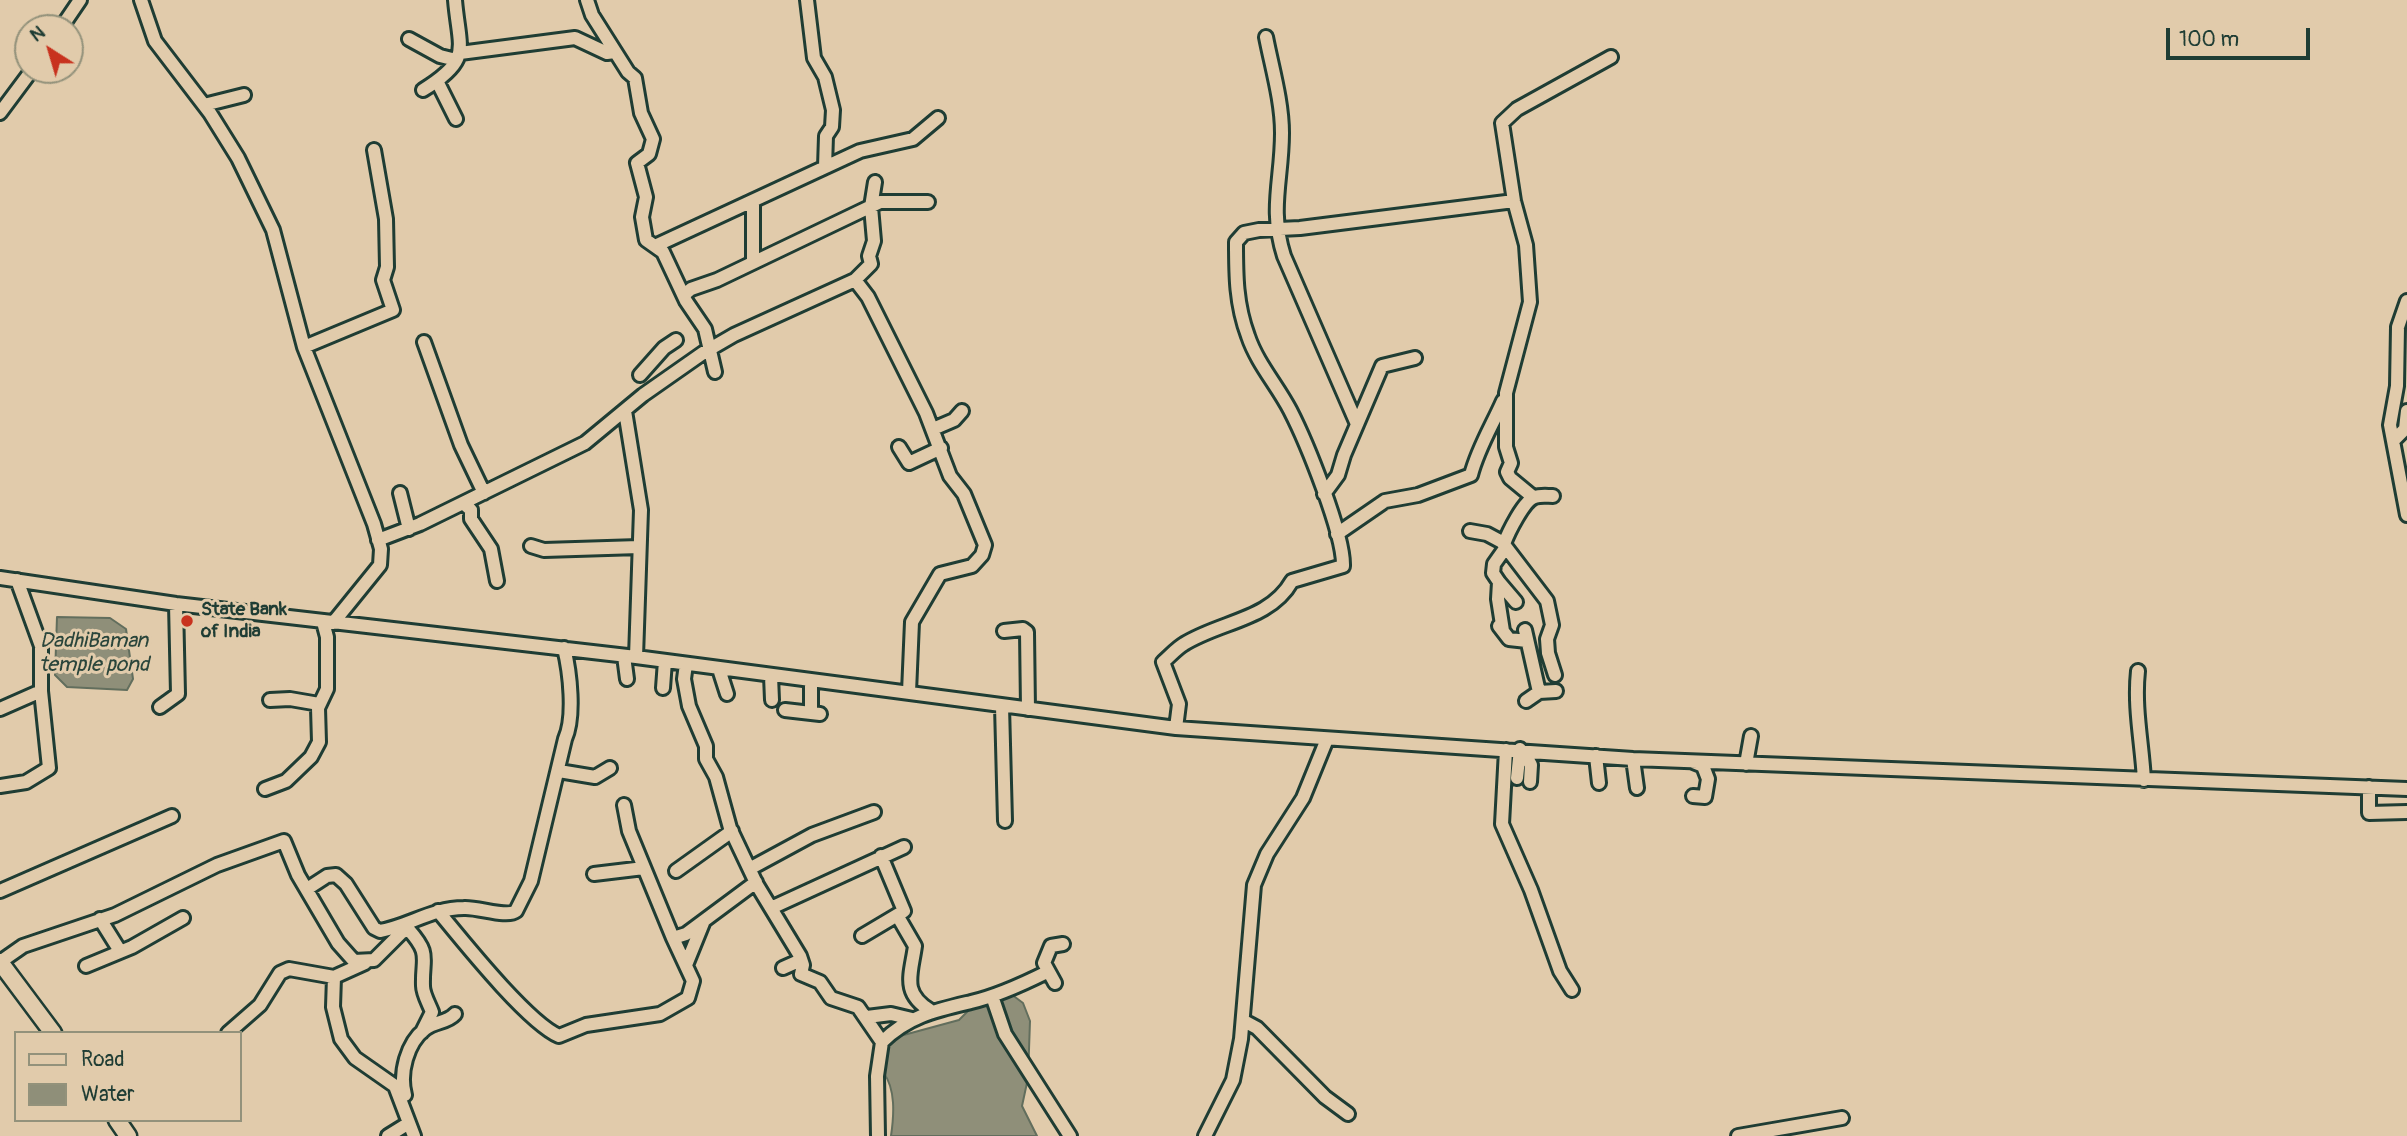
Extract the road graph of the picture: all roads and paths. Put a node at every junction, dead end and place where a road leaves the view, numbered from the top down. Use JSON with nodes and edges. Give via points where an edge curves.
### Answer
{"nodes":[{"id":1,"x":141,"y":0,"type":"edge"},
{"id":2,"x":455,"y":0,"type":"edge"},
{"id":3,"x":587,"y":0,"type":"edge"},
{"id":4,"x":807,"y":0,"type":"edge"},
{"id":5,"x":1266,"y":37,"type":"dead end"},
{"id":6,"x":410,"y":38,"type":"dead end"},
{"id":7,"x":615,"y":52,"type":"junction"},
{"id":8,"x":458,"y":57,"type":"junction"},
{"id":9,"x":1611,"y":57,"type":"dead end"},
{"id":10,"x":437,"y":81,"type":"junction"},
{"id":11,"x":22,"y":84,"type":"edge"},
{"id":12,"x":423,"y":90,"type":"dead end"},
{"id":13,"x":244,"y":95,"type":"dead end"},
{"id":14,"x":204,"y":105,"type":"junction"},
{"id":15,"x":0,"y":113,"type":"edge"},
{"id":16,"x":938,"y":118,"type":"dead end"},
{"id":17,"x":456,"y":119,"type":"dead end"},
{"id":18,"x":374,"y":150,"type":"dead end"},
{"id":19,"x":825,"y":167,"type":"junction"},
{"id":20,"x":875,"y":182,"type":"dead end"},
{"id":21,"x":1514,"y":201,"type":"junction"},
{"id":22,"x":753,"y":202,"type":"junction"},
{"id":23,"x":928,"y":202,"type":"dead end"},
{"id":24,"x":871,"y":207,"type":"junction"},
{"id":25,"x":1275,"y":229,"type":"junction"},
{"id":26,"x":655,"y":246,"type":"junction"},
{"id":27,"x":752,"y":262,"type":"junction"},
{"id":28,"x":855,"y":281,"type":"junction"},
{"id":29,"x":684,"y":295,"type":"junction"},
{"id":30,"x":2407,"y":301,"type":"edge"},
{"id":31,"x":676,"y":340,"type":"dead end"},
{"id":32,"x":424,"y":342,"type":"dead end"},
{"id":33,"x":304,"y":347,"type":"junction"},
{"id":34,"x":660,"y":349,"type":"junction"},
{"id":35,"x":709,"y":349,"type":"junction"},
{"id":36,"x":1415,"y":358,"type":"dead end"},
{"id":37,"x":686,"y":364,"type":"junction"},
{"id":38,"x":715,"y":372,"type":"dead end"},
{"id":39,"x":639,"y":375,"type":"dead end"},
{"id":40,"x":1506,"y":393,"type":"junction"},
{"id":41,"x":625,"y":411,"type":"junction"},
{"id":42,"x":962,"y":411,"type":"dead end"},
{"id":43,"x":2407,"y":411,"type":"edge"},
{"id":44,"x":1357,"y":424,"type":"junction"},
{"id":45,"x":933,"y":429,"type":"junction"},
{"id":46,"x":2393,"y":441,"type":"junction"},
{"id":47,"x":899,"y":447,"type":"dead end"},
{"id":48,"x":941,"y":448,"type":"junction"},
{"id":49,"x":400,"y":493,"type":"dead end"},
{"id":50,"x":484,"y":493,"type":"junction"},
{"id":51,"x":1324,"y":494,"type":"junction"},
{"id":52,"x":1553,"y":496,"type":"dead end"},
{"id":53,"x":1533,"y":497,"type":"junction"},
{"id":54,"x":463,"y":503,"type":"junction"},
{"id":55,"x":2407,"y":515,"type":"edge"},
{"id":56,"x":409,"y":529,"type":"junction"},
{"id":57,"x":1470,"y":531,"type":"dead end"},
{"id":58,"x":1337,"y":534,"type":"junction"},
{"id":59,"x":378,"y":540,"type":"junction"},
{"id":60,"x":531,"y":546,"type":"dead end"},
{"id":61,"x":1505,"y":546,"type":"junction"},
{"id":62,"x":639,"y":547,"type":"junction"},
{"id":63,"x":0,"y":578,"type":"edge"},
{"id":64,"x":17,"y":580,"type":"junction"},
{"id":65,"x":497,"y":581,"type":"dead end"},
{"id":66,"x":1499,"y":582,"type":"junction"},
{"id":67,"x":1516,"y":602,"type":"dead end"},
{"id":68,"x":176,"y":604,"type":"junction"},
{"id":69,"x":328,"y":622,"type":"junction"},
{"id":70,"x":1004,"y":631,"type":"dead end"},
{"id":71,"x":564,"y":648,"type":"junction"},
{"id":72,"x":630,"y":656,"type":"junction"},
{"id":73,"x":666,"y":661,"type":"junction"},
{"id":74,"x":686,"y":664,"type":"junction"},
{"id":75,"x":719,"y":669,"type":"junction"},
{"id":76,"x":2138,"y":671,"type":"dead end"},
{"id":77,"x":1555,"y":675,"type":"dead end"},
{"id":78,"x":771,"y":676,"type":"junction"},
{"id":79,"x":627,"y":679,"type":"dead end"},
{"id":80,"x":811,"y":681,"type":"junction"},
{"id":81,"x":663,"y":688,"type":"dead end"},
{"id":82,"x":41,"y":691,"type":"junction"},
{"id":83,"x":1556,"y":691,"type":"dead end"},
{"id":84,"x":909,"y":692,"type":"junction"},
{"id":85,"x":1539,"y":692,"type":"junction"},
{"id":86,"x":727,"y":694,"type":"dead end"},
{"id":87,"x":270,"y":700,"type":"dead end"},
{"id":88,"x":772,"y":700,"type":"dead end"},
{"id":89,"x":1526,"y":701,"type":"dead end"},
{"id":90,"x":319,"y":704,"type":"junction"},
{"id":91,"x":1002,"y":706,"type":"junction"},
{"id":92,"x":160,"y":708,"type":"dead end"},
{"id":93,"x":0,"y":709,"type":"edge"},
{"id":94,"x":1028,"y":709,"type":"junction"},
{"id":95,"x":785,"y":710,"type":"dead end"},
{"id":96,"x":1176,"y":728,"type":"junction"},
{"id":97,"x":1751,"y":736,"type":"dead end"},
{"id":98,"x":1327,"y":739,"type":"junction"},
{"id":99,"x":1506,"y":750,"type":"junction"},
{"id":100,"x":1520,"y":752,"type":"junction"},
{"id":101,"x":1596,"y":756,"type":"junction"},
{"id":102,"x":1633,"y":759,"type":"junction"},
{"id":103,"x":1691,"y":761,"type":"junction"},
{"id":104,"x":1746,"y":765,"type":"junction"},
{"id":105,"x":610,"y":768,"type":"dead end"},
{"id":106,"x":559,"y":771,"type":"junction"},
{"id":107,"x":1523,"y":780,"type":"dead end"},
{"id":108,"x":2144,"y":780,"type":"junction"},
{"id":109,"x":1599,"y":783,"type":"dead end"},
{"id":110,"x":0,"y":786,"type":"edge"},
{"id":111,"x":2369,"y":787,"type":"junction"},
{"id":112,"x":1637,"y":788,"type":"dead end"},
{"id":113,"x":2404,"y":788,"type":"edge"},
{"id":114,"x":265,"y":789,"type":"dead end"},
{"id":115,"x":1693,"y":796,"type":"dead end"},
{"id":116,"x":624,"y":805,"type":"dead end"},
{"id":117,"x":874,"y":812,"type":"dead end"},
{"id":118,"x":2405,"y":812,"type":"edge"},
{"id":119,"x":172,"y":816,"type":"dead end"},
{"id":120,"x":1005,"y":821,"type":"dead end"},
{"id":121,"x":732,"y":831,"type":"junction"},
{"id":122,"x":904,"y":847,"type":"dead end"},
{"id":123,"x":881,"y":856,"type":"junction"},
{"id":124,"x":643,"y":868,"type":"junction"},
{"id":125,"x":751,"y":868,"type":"junction"},
{"id":126,"x":676,"y":871,"type":"dead end"},
{"id":127,"x":594,"y":874,"type":"dead end"},
{"id":128,"x":756,"y":882,"type":"junction"},
{"id":129,"x":307,"y":889,"type":"junction"},
{"id":130,"x":0,"y":891,"type":"edge"},
{"id":131,"x":771,"y":908,"type":"junction"},
{"id":132,"x":438,"y":911,"type":"junction"},
{"id":133,"x":897,"y":915,"type":"junction"},
{"id":134,"x":183,"y":918,"type":"dead end"},
{"id":135,"x":100,"y":919,"type":"junction"},
{"id":136,"x":704,"y":920,"type":"junction"},
{"id":137,"x":862,"y":936,"type":"dead end"},
{"id":138,"x":673,"y":938,"type":"junction"},
{"id":139,"x":1063,"y":944,"type":"dead end"},
{"id":140,"x":120,"y":951,"type":"junction"},
{"id":141,"x":801,"y":960,"type":"junction"},
{"id":142,"x":0,"y":962,"type":"edge"},
{"id":143,"x":365,"y":963,"type":"junction"},
{"id":144,"x":686,"y":965,"type":"junction"},
{"id":145,"x":86,"y":966,"type":"dead end"},
{"id":146,"x":783,"y":968,"type":"dead end"},
{"id":147,"x":334,"y":977,"type":"junction"},
{"id":148,"x":1572,"y":990,"type":"dead end"},
{"id":149,"x":992,"y":996,"type":"junction"},
{"id":150,"x":931,"y":1011,"type":"junction"},
{"id":151,"x":455,"y":1014,"type":"dead end"},
{"id":152,"x":867,"y":1017,"type":"junction"},
{"id":153,"x":912,"y":1019,"type":"junction"},
{"id":154,"x":1244,"y":1021,"type":"junction"},
{"id":155,"x":52,"y":1031,"type":"edge"},
{"id":156,"x":230,"y":1031,"type":"edge"},
{"id":157,"x":422,"y":1032,"type":"junction"},
{"id":158,"x":882,"y":1042,"type":"junction"},
{"id":159,"x":404,"y":1109,"type":"junction"},
{"id":160,"x":1348,"y":1114,"type":"dead end"},
{"id":161,"x":1842,"y":1118,"type":"dead end"},
{"id":162,"x":411,"y":1130,"type":"edge"},
{"id":163,"x":1809,"y":1131,"type":"edge"},
{"id":164,"x":388,"y":1136,"type":"edge"},
{"id":165,"x":878,"y":1136,"type":"edge"},
{"id":166,"x":1070,"y":1136,"type":"edge"},
{"id":167,"x":1205,"y":1136,"type":"edge"},
{"id":168,"x":1738,"y":1136,"type":"edge"}],
"edges":[{"from":1,"to":14,"type":"street","via":[[155,41]]},
{"from":2,"to":8,"type":"street"},
{"from":3,"to":7,"type":"street"},
{"from":4,"to":19,"type":"street","via":[[814,58],[825,76],[833,110]]},
{"from":5,"to":25,"type":"street","via":[[1281,110]]},
{"from":6,"to":8,"type":"street","via":[[440,56]]},
{"from":7,"to":8,"type":"street","via":[[607,53],[575,38]]},
{"from":7,"to":26,"type":"street","via":[[635,78],[641,113],[653,139],[649,154],[637,163],[646,197],[642,217],[646,240]]},
{"from":8,"to":10,"type":"street"},
{"from":9,"to":21,"type":"street","via":[[1517,109],[1502,123]]},
{"from":10,"to":12,"type":"street"},
{"from":10,"to":17,"type":"street"},
{"from":11,"to":15,"type":"street"},
{"from":13,"to":14,"type":"street"},
{"from":14,"to":33,"type":"street","via":[[238,158],[273,230]]},
{"from":16,"to":19,"type":"street","via":[[913,139],[860,151]]},
{"from":18,"to":33,"type":"street","via":[[386,219],[383,280],[393,310]]},
{"from":19,"to":22,"type":"street"},
{"from":20,"to":24,"type":"street"},
{"from":21,"to":25,"type":"street"},
{"from":21,"to":40,"type":"street","via":[[1525,244],[1530,302]]},
{"from":22,"to":26,"type":"street"},
{"from":22,"to":27,"type":"street"},
{"from":23,"to":24,"type":"street","via":[[893,200]]},
{"from":24,"to":27,"type":"street"},
{"from":24,"to":28,"type":"street","via":[[871,264]]},
{"from":25,"to":44,"type":"street"},
{"from":25,"to":51,"type":"street","via":[[1244,233],[1236,242],[1236,293],[1248,338],[1291,412]]},
{"from":26,"to":29,"type":"street","via":[[663,252]]},
{"from":27,"to":29,"type":"street"},
{"from":28,"to":35,"type":"street"},
{"from":28,"to":45,"type":"street","via":[[873,306]]},
{"from":29,"to":35,"type":"street","via":[[705,329]]},
{"from":30,"to":46,"type":"street","via":[[2398,327],[2398,386],[2390,425]]},
{"from":31,"to":34,"type":"street"},
{"from":32,"to":50,"type":"street","via":[[461,445]]},
{"from":33,"to":59,"type":"street"},
{"from":34,"to":37,"type":"street","via":[[670,348]]},
{"from":34,"to":39,"type":"street","via":[[657,359]]},
{"from":35,"to":37,"type":"street"},
{"from":35,"to":38,"type":"street"},
{"from":36,"to":44,"type":"street","via":[[1382,366]]},
{"from":37,"to":41,"type":"street"},
{"from":40,"to":53,"type":"street","via":[[1507,472]]},
{"from":40,"to":58,"type":"street","via":[[1471,475],[1418,495],[1385,501]]},
{"from":41,"to":50,"type":"street","via":[[585,443]]},
{"from":41,"to":62,"type":"street","via":[[641,510]]},
{"from":42,"to":45,"type":"street"},
{"from":43,"to":46,"type":"street","via":[[2404,429]]},
{"from":44,"to":51,"type":"street","via":[[1338,475]]},
{"from":45,"to":48,"type":"street"},
{"from":46,"to":55,"type":"street"},
{"from":47,"to":48,"type":"street","via":[[909,463]]},
{"from":48,"to":84,"type":"street","via":[[985,549],[972,566],[940,574],[915,615]]},
{"from":49,"to":56,"type":"street"},
{"from":50,"to":54,"type":"street"},
{"from":51,"to":58,"type":"street"},
{"from":52,"to":53,"type":"street"},
{"from":53,"to":61,"type":"street","via":[[1515,520]]},
{"from":54,"to":56,"type":"street"},
{"from":54,"to":65,"type":"street","via":[[491,549]]},
{"from":56,"to":59,"type":"street"},
{"from":57,"to":61,"type":"street","via":[[1486,534]]},
{"from":58,"to":96,"type":"street","via":[[1343,566],[1292,581],[1283,598],[1269,607],[1183,644],[1163,662],[1179,704]]},
{"from":59,"to":69,"type":"street","via":[[380,565]]},
{"from":60,"to":62,"type":"street","via":[[544,550]]},
{"from":61,"to":66,"type":"street","via":[[1494,564]]},
{"from":61,"to":77,"type":"street","via":[[1547,601],[1552,625],[1548,653]]},
{"from":62,"to":72,"type":"street"},
{"from":63,"to":64,"type":"street"},
{"from":64,"to":68,"type":"street"},
{"from":64,"to":82,"type":"street","via":[[41,646]]},
{"from":66,"to":67,"type":"street"},
{"from":66,"to":85,"type":"street","via":[[1501,628],[1508,639],[1526,635]]},
{"from":68,"to":69,"type":"street"},
{"from":68,"to":92,"type":"street","via":[[178,694]]},
{"from":69,"to":71,"type":"street"},
{"from":69,"to":90,"type":"street","via":[[327,690]]},
{"from":70,"to":94,"type":"street","via":[[1027,632]]},
{"from":71,"to":72,"type":"street"},
{"from":71,"to":106,"type":"street","via":[[570,665],[570,727]]},
{"from":72,"to":73,"type":"street"},
{"from":72,"to":79,"type":"street"},
{"from":73,"to":74,"type":"street"},
{"from":73,"to":81,"type":"street"},
{"from":74,"to":75,"type":"street"},
{"from":74,"to":121,"type":"street","via":[[688,706],[706,746],[706,759]]},
{"from":75,"to":78,"type":"street"},
{"from":75,"to":86,"type":"street"},
{"from":76,"to":108,"type":"street"},
{"from":78,"to":80,"type":"street"},
{"from":78,"to":88,"type":"street"},
{"from":80,"to":84,"type":"street"},
{"from":80,"to":95,"type":"street","via":[[815,714]]},
{"from":82,"to":93,"type":"street"},
{"from":82,"to":110,"type":"street","via":[[49,768],[26,782]]},
{"from":83,"to":85,"type":"street"},
{"from":84,"to":91,"type":"street"},
{"from":85,"to":89,"type":"street"},
{"from":87,"to":90,"type":"street"},
{"from":90,"to":114,"type":"street","via":[[320,735],[311,758],[286,781]]},
{"from":91,"to":94,"type":"street"},
{"from":91,"to":120,"type":"street"},
{"from":94,"to":96,"type":"street"},
{"from":96,"to":98,"type":"street"},
{"from":97,"to":104,"type":"street"},
{"from":98,"to":99,"type":"street"},
{"from":98,"to":154,"type":"street","via":[[1303,798],[1271,847],[1254,885]]},
{"from":99,"to":100,"type":"street"},
{"from":99,"to":148,"type":"street","via":[[1502,824],[1560,971]]},
{"from":100,"to":101,"type":"street"},
{"from":100,"to":107,"type":"street"},
{"from":101,"to":102,"type":"street"},
{"from":101,"to":109,"type":"street"},
{"from":102,"to":103,"type":"street"},
{"from":102,"to":112,"type":"street"},
{"from":103,"to":104,"type":"street"},
{"from":103,"to":115,"type":"street","via":[[1703,766],[1708,779],[1705,797]]},
{"from":104,"to":108,"type":"street"},
{"from":105,"to":106,"type":"street","via":[[595,777]]},
{"from":106,"to":132,"type":"street","via":[[531,881],[516,911],[505,915],[484,908]]},
{"from":108,"to":111,"type":"street"},
{"from":111,"to":113,"type":"street"},
{"from":111,"to":118,"type":"street","via":[[2370,813]]},
{"from":113,"to":118,"type":"street"},
{"from":116,"to":124,"type":"street"},
{"from":117,"to":125,"type":"street","via":[[812,835]]},
{"from":119,"to":130,"type":"street"},
{"from":121,"to":125,"type":"street"},
{"from":121,"to":126,"type":"street"},
{"from":122,"to":123,"type":"street"},
{"from":123,"to":131,"type":"street"},
{"from":123,"to":133,"type":"street","via":[[904,905]]},
{"from":124,"to":127,"type":"street"},
{"from":124,"to":138,"type":"street"},
{"from":125,"to":128,"type":"street"},
{"from":128,"to":131,"type":"street"},
{"from":128,"to":136,"type":"street"},
{"from":129,"to":132,"type":"street","via":[[336,875],[380,931]]},
{"from":129,"to":135,"type":"street","via":[[284,841],[216,865]]},
{"from":129,"to":143,"type":"street","via":[[345,953]]},
{"from":131,"to":141,"type":"street"},
{"from":132,"to":144,"type":"street","via":[[491,974],[559,1036],[586,1025],[660,1014],[681,1003],[693,989]]},
{"from":133,"to":137,"type":"street"},
{"from":133,"to":150,"type":"street","via":[[915,946],[909,972],[913,996]]},
{"from":134,"to":140,"type":"street"},
{"from":135,"to":140,"type":"street"},
{"from":135,"to":142,"type":"street","via":[[23,946]]},
{"from":136,"to":138,"type":"street"},
{"from":136,"to":144,"type":"street"},
{"from":138,"to":144,"type":"street"},
{"from":139,"to":149,"type":"street","via":[[1051,946],[1044,964],[1051,978]]},
{"from":140,"to":145,"type":"street"},
{"from":141,"to":146,"type":"street"},
{"from":141,"to":152,"type":"street","via":[[800,974],[820,982],[831,998],[853,1004]]},
{"from":142,"to":155,"type":"main road"},
{"from":143,"to":147,"type":"street"},
{"from":143,"to":157,"type":"street","via":[[387,951],[409,930],[425,953],[423,989],[432,1013]]},
{"from":147,"to":156,"type":"street","via":[[289,969],[280,973],[260,1005]]},
{"from":147,"to":159,"type":"street","via":[[333,1007],[341,1039],[355,1058],[395,1086]]},
{"from":149,"to":150,"type":"street"},
{"from":149,"to":166,"type":"street","via":[[1005,1034]]},
{"from":150,"to":153,"type":"street"},
{"from":151,"to":157,"type":"street"},
{"from":152,"to":153,"type":"street","via":[[891,1014]]},
{"from":152,"to":158,"type":"street"},
{"from":153,"to":158,"type":"street"},
{"from":154,"to":160,"type":"street"},
{"from":154,"to":167,"type":"street","via":[[1233,1080]]},
{"from":157,"to":159,"type":"street","via":[[403,1068]]},
{"from":158,"to":165,"type":"street","via":[[877,1076]]},
{"from":159,"to":162,"type":"street"},
{"from":161,"to":163,"type":"street"},
{"from":162,"to":164,"type":"street"},
{"from":163,"to":168,"type":"street"}]}
